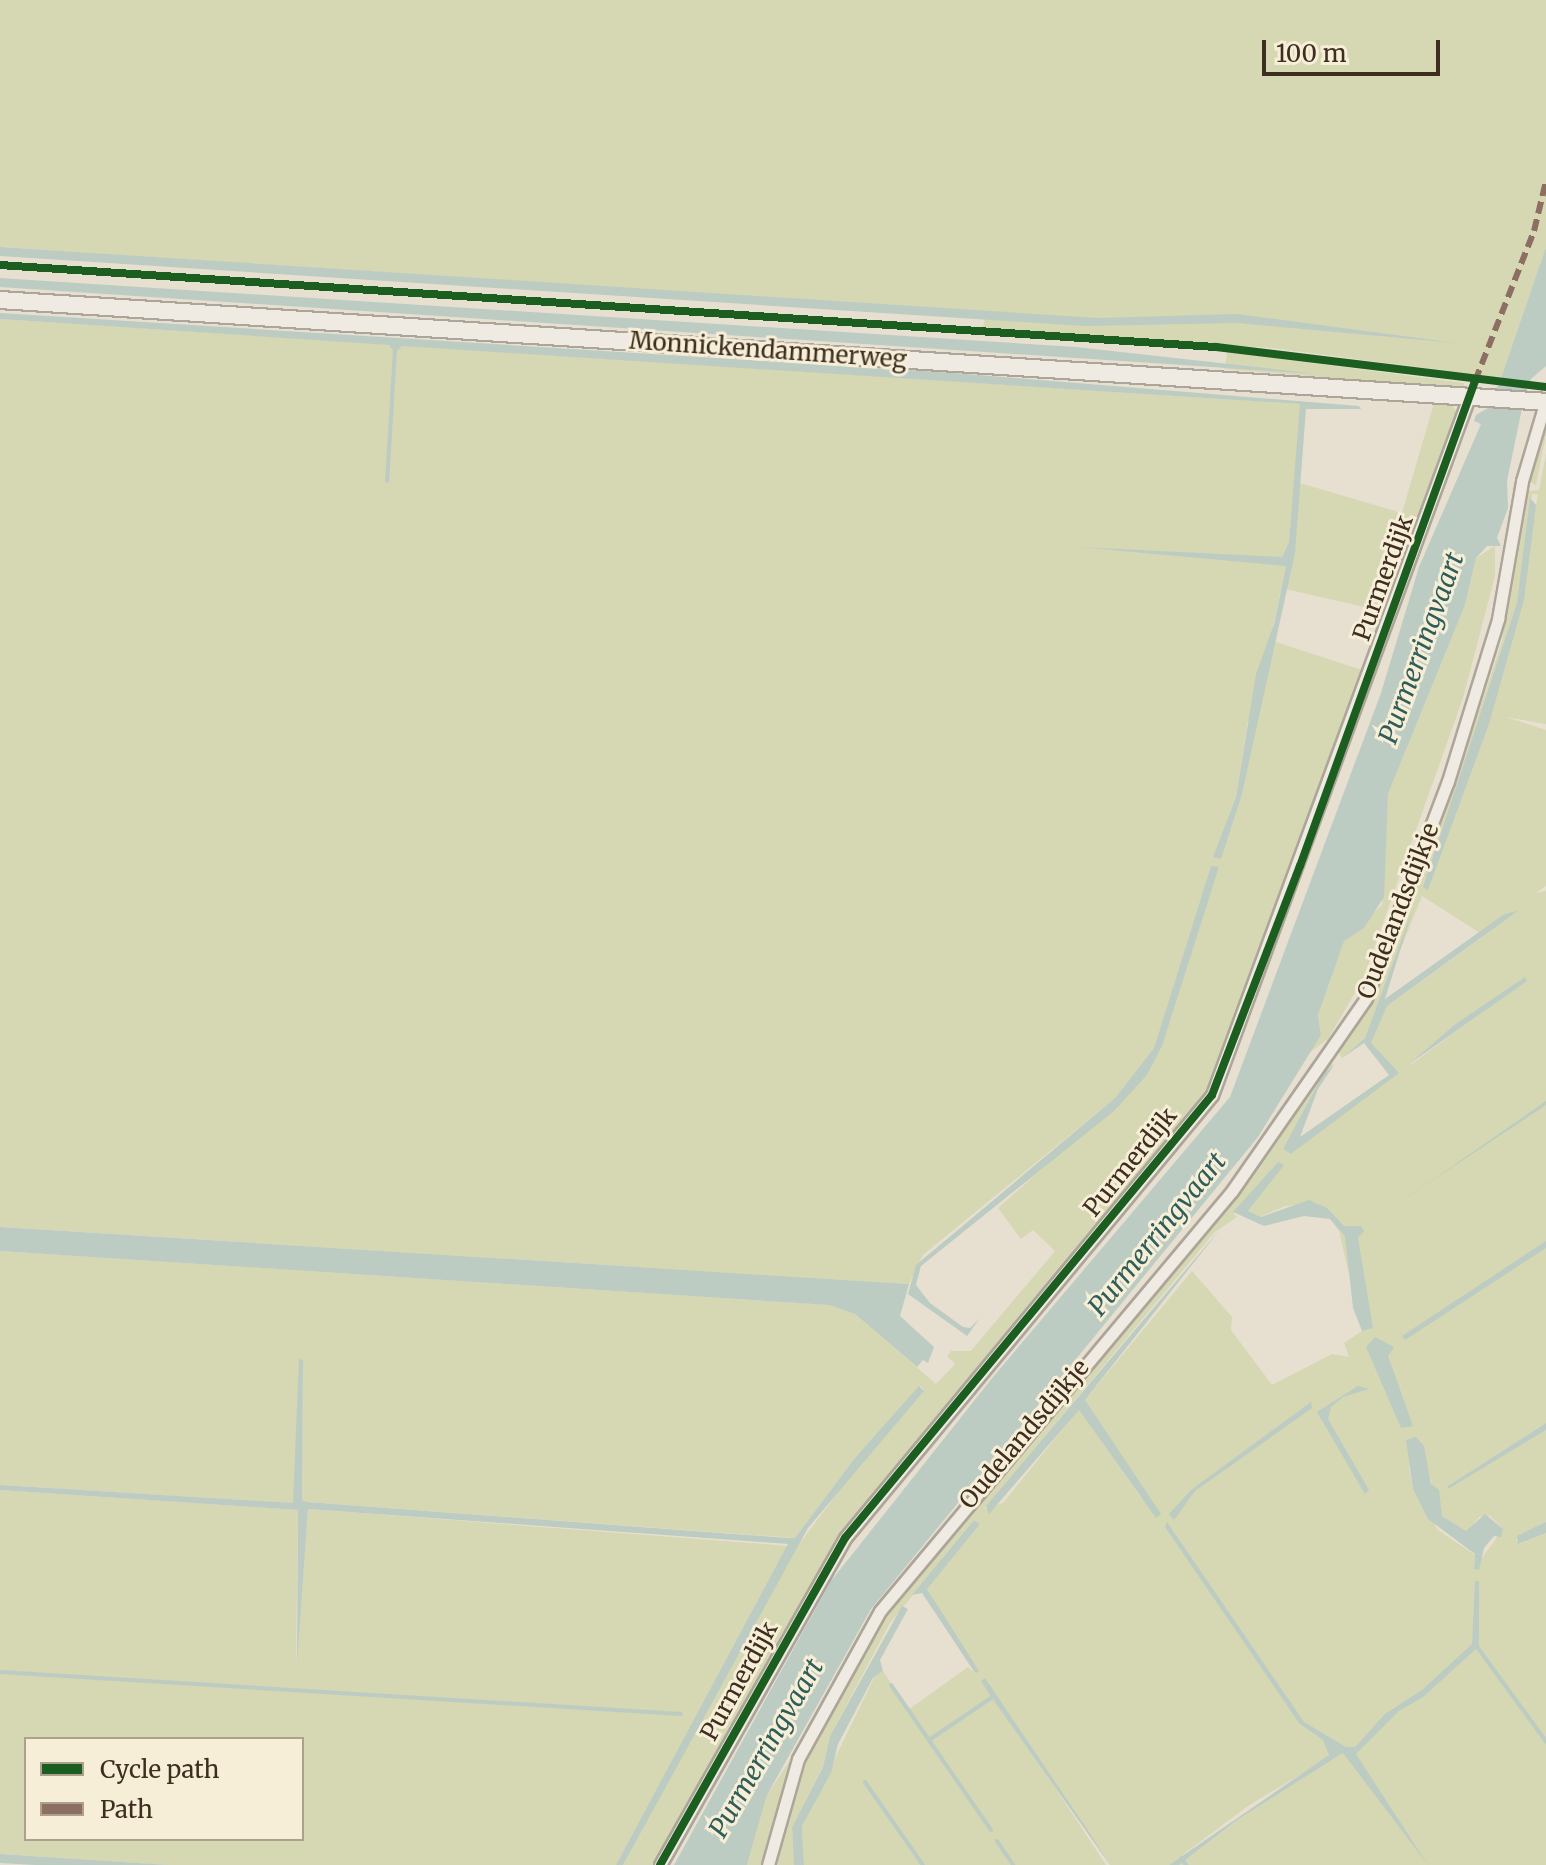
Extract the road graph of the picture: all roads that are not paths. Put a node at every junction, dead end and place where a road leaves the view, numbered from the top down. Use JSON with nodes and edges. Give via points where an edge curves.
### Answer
{"nodes":[{"id":1,"x":0,"y":300,"type":"edge"},
{"id":2,"x":1474,"y":398,"type":"junction"},
{"id":3,"x":1543,"y":402,"type":"edge"},
{"id":4,"x":660,"y":1865,"type":"edge"},
{"id":5,"x":768,"y":1865,"type":"edge"}],
"edges":[{"from":1,"to":2,"type":"street","name":"Monnickendammerweg"},
{"from":2,"to":3,"type":"street","name":"Monnickendammerweg"},
{"from":2,"to":4,"type":"street","name":"Purmerdijk","via":[[1212,1095],[845,1538]]},
{"from":3,"to":5,"type":"street","name":"Oudelandsdijkje","via":[[1522,481],[1498,619],[1448,781],[1366,998],[1232,1191],[880,1611],[798,1759]]}]}
